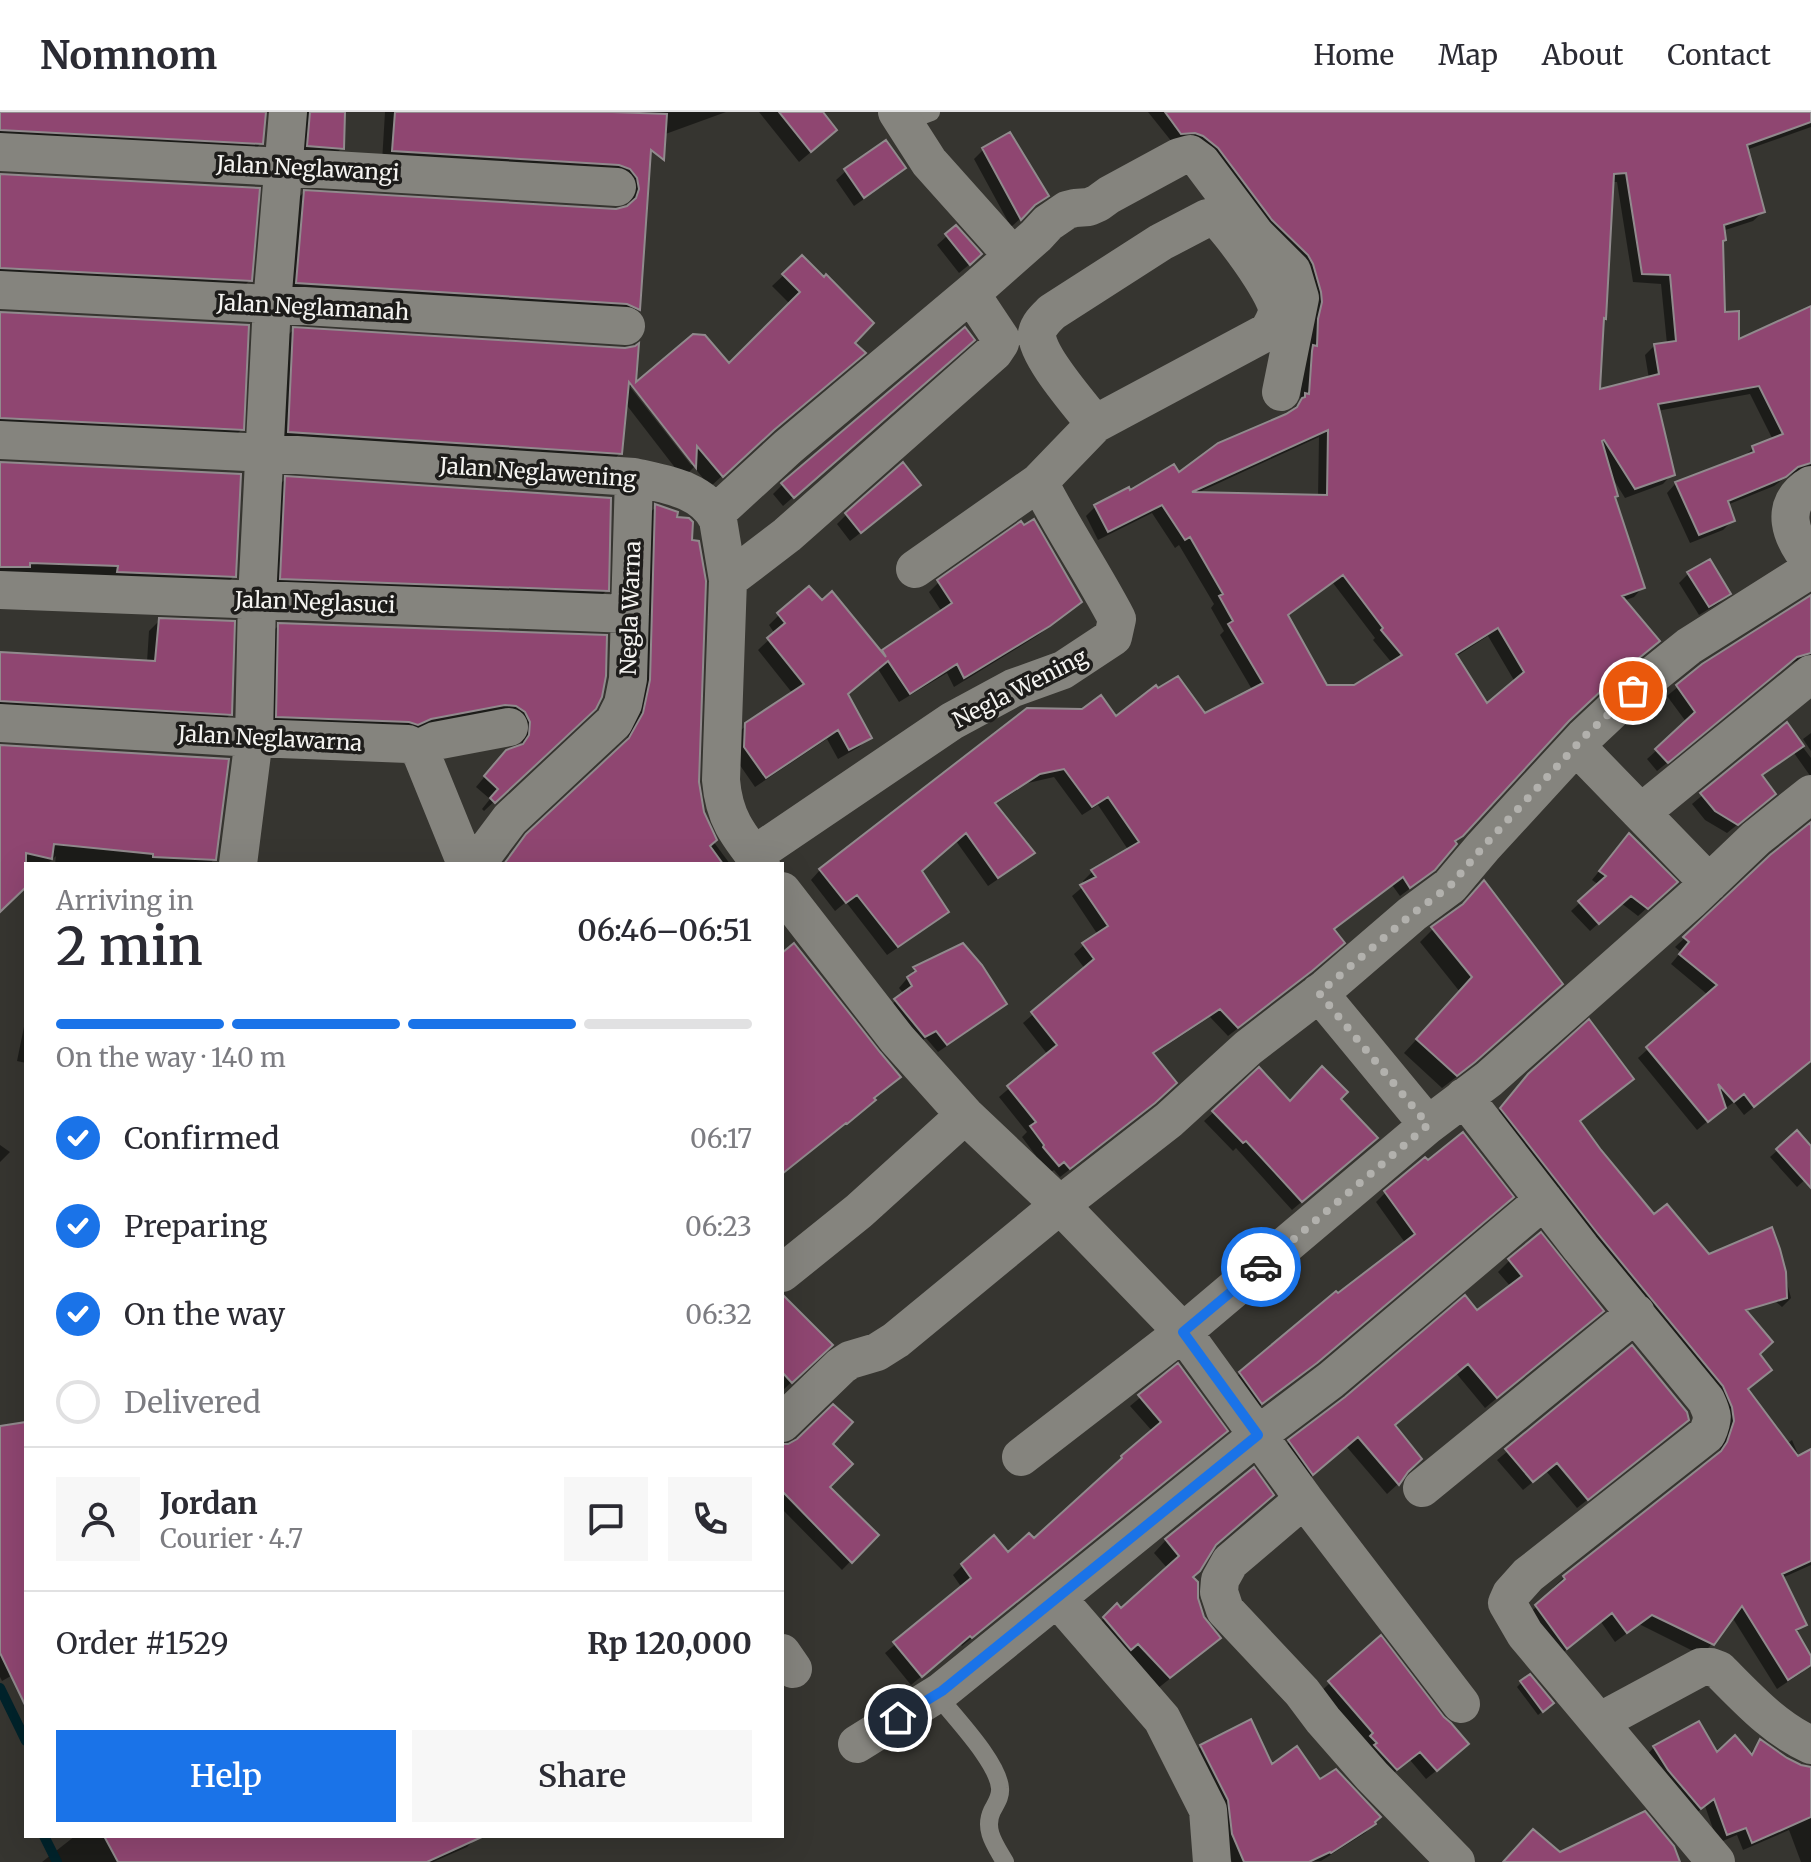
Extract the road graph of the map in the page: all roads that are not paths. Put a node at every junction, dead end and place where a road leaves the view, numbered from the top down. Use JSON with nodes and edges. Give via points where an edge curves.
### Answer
{"nodes":[{"id":1,"x":288,"y":112,"type":"edge"},
{"id":2,"x":910,"y":115,"type":"edge"},
{"id":3,"x":0,"y":152,"type":"edge"},
{"id":4,"x":284,"y":167,"type":"junction"},
{"id":5,"x":617,"y":187,"type":"dead end"},
{"id":6,"x":1013,"y":256,"type":"junction"},
{"id":7,"x":0,"y":290,"type":"edge"},
{"id":8,"x":272,"y":304,"type":"junction"},
{"id":9,"x":979,"y":306,"type":"dead end"},
{"id":10,"x":626,"y":326,"type":"dead end"},
{"id":11,"x":1281,"y":392,"type":"dead end"},
{"id":12,"x":1095,"y":424,"type":"junction"},
{"id":13,"x":0,"y":440,"type":"edge"},
{"id":14,"x":266,"y":453,"type":"junction"},
{"id":15,"x":634,"y":477,"type":"junction"},
{"id":16,"x":1039,"y":482,"type":"junction"},
{"id":17,"x":1811,"y":485,"type":"edge"},
{"id":18,"x":715,"y":514,"type":"junction"},
{"id":19,"x":1811,"y":562,"type":"edge"},
{"id":20,"x":915,"y":569,"type":"dead end"},
{"id":21,"x":1811,"y":569,"type":"edge"},
{"id":22,"x":728,"y":580,"type":"junction"},
{"id":23,"x":0,"y":590,"type":"edge"},
{"id":24,"x":257,"y":599,"type":"junction"},
{"id":25,"x":630,"y":614,"type":"junction"},
{"id":26,"x":1811,"y":674,"type":"edge"},
{"id":27,"x":0,"y":723,"type":"edge"},
{"id":28,"x":509,"y":727,"type":"dead end"},
{"id":29,"x":254,"y":738,"type":"junction"},
{"id":30,"x":1576,"y":746,"type":"junction"},
{"id":31,"x":418,"y":749,"type":"junction"},
{"id":32,"x":1811,"y":794,"type":"edge"},
{"id":33,"x":1642,"y":812,"type":"junction"},
{"id":34,"x":757,"y":860,"type":"edge"},
{"id":35,"x":238,"y":862,"type":"edge"},
{"id":36,"x":1709,"y":883,"type":"junction"},
{"id":37,"x":784,"y":894,"type":"edge"},
{"id":38,"x":1319,"y":993,"type":"junction"},
{"id":39,"x":1464,"y":1097,"type":"junction"},
{"id":40,"x":965,"y":1115,"type":"junction"},
{"id":41,"x":1428,"y":1125,"type":"junction"},
{"id":42,"x":1544,"y":1200,"type":"junction"},
{"id":43,"x":1060,"y":1205,"type":"junction"},
{"id":44,"x":784,"y":1271,"type":"edge"},
{"id":45,"x":1636,"y":1313,"type":"junction"},
{"id":46,"x":1183,"y":1332,"type":"junction"},
{"id":47,"x":784,"y":1421,"type":"edge"},
{"id":48,"x":1258,"y":1435,"type":"junction"},
{"id":49,"x":1021,"y":1457,"type":"dead end"},
{"id":50,"x":1422,"y":1488,"type":"dead end"},
{"id":51,"x":1304,"y":1499,"type":"junction"},
{"id":52,"x":1057,"y":1598,"type":"junction"},
{"id":53,"x":939,"y":1693,"type":"junction"},
{"id":54,"x":1461,"y":1704,"type":"dead end"},
{"id":55,"x":1599,"y":1722,"type":"junction"},
{"id":56,"x":857,"y":1744,"type":"dead end"},
{"id":57,"x":1811,"y":1745,"type":"edge"},
{"id":58,"x":1005,"y":1862,"type":"edge"},
{"id":59,"x":1212,"y":1862,"type":"edge"},
{"id":60,"x":1456,"y":1862,"type":"edge"},
{"id":61,"x":1716,"y":1862,"type":"edge"}],
"edges":[{"from":1,"to":4,"type":"street"},
{"from":2,"to":6,"type":"street","via":[[929,162]]},
{"from":3,"to":4,"type":"street","name":"Jalan Neglawangi"},
{"from":4,"to":5,"type":"street","name":"Jalan Neglawangi"},
{"from":4,"to":8,"type":"street"},
{"from":6,"to":11,"type":"street","via":[[1067,210],[1098,203],[1190,154],[1292,271],[1300,298]]},
{"from":6,"to":18,"type":"street"},
{"from":7,"to":8,"type":"street","name":"Jalan Neglamanah"},
{"from":8,"to":10,"type":"street","name":"Jalan Neglamanah"},
{"from":8,"to":14,"type":"street"},
{"from":9,"to":22,"type":"street","via":[[1001,339],[994,352],[787,535]]},
{"from":12,"to":12,"type":"street","via":[[1271,326],[1277,310],[1274,299],[1215,217],[1161,242],[1052,312],[1040,326],[1037,338],[1050,366]]},
{"from":12,"to":16,"type":"street"},
{"from":13,"to":14,"type":"street","name":"Jalan Neglawening"},
{"from":14,"to":15,"type":"street","name":"Jalan Neglawening"},
{"from":14,"to":24,"type":"street"},
{"from":15,"to":18,"type":"street","name":"Jalan Neglawening","via":[[673,485]]},
{"from":15,"to":25,"type":"street","name":"Negla Warna"},
{"from":16,"to":20,"type":"street"},
{"from":16,"to":34,"type":"street","name":"Negla Wening","via":[[1117,619],[1113,637],[1063,670],[1013,688],[952,721]]},
{"from":17,"to":19,"type":"street","via":[[1790,513],[1801,551]]},
{"from":18,"to":22,"type":"street"},
{"from":21,"to":30,"type":"street","via":[[1689,646]]},
{"from":22,"to":34,"type":"street","via":[[722,799],[735,830]]},
{"from":23,"to":24,"type":"street","name":"Jalan Neglasuci"},
{"from":24,"to":25,"type":"street","name":"Jalan Neglasuci"},
{"from":24,"to":29,"type":"street"},
{"from":25,"to":31,"type":"street","name":"Negla Warna","via":[[628,679],[614,722],[510,819],[480,859],[472,861],[462,854]]},
{"from":26,"to":33,"type":"street"},
{"from":27,"to":29,"type":"street","name":"Jalan Neglawarna"},
{"from":28,"to":31,"type":"street"},
{"from":29,"to":31,"type":"street","name":"Jalan Neglawarna","via":[[408,744]]},
{"from":29,"to":35,"type":"street"},
{"from":30,"to":33,"type":"street"},
{"from":30,"to":38,"type":"street","via":[[1450,886]]},
{"from":32,"to":36,"type":"street"},
{"from":33,"to":36,"type":"street"},
{"from":36,"to":39,"type":"street"},
{"from":37,"to":40,"type":"street","via":[[897,1039]]},
{"from":38,"to":41,"type":"street"},
{"from":38,"to":43,"type":"street"},
{"from":39,"to":41,"type":"street"},
{"from":39,"to":42,"type":"street"},
{"from":40,"to":43,"type":"street"},
{"from":40,"to":44,"type":"street"},
{"from":41,"to":46,"type":"street"},
{"from":42,"to":45,"type":"street"},
{"from":42,"to":48,"type":"street"},
{"from":43,"to":46,"type":"street"},
{"from":43,"to":47,"type":"street","via":[[896,1340],[841,1366]]},
{"from":45,"to":50,"type":"street"},
{"from":45,"to":55,"type":"street","via":[[1706,1400],[1713,1421],[1707,1434],[1528,1575],[1507,1603],[1525,1634]]},
{"from":46,"to":48,"type":"street"},
{"from":46,"to":49,"type":"street"},
{"from":48,"to":51,"type":"street"},
{"from":48,"to":52,"type":"street"},
{"from":51,"to":54,"type":"street"},
{"from":51,"to":60,"type":"street","via":[[1230,1562],[1220,1580],[1225,1610]]},
{"from":52,"to":53,"type":"street"},
{"from":52,"to":59,"type":"street","via":[[1162,1719],[1208,1810]]},
{"from":53,"to":56,"type":"street"},
{"from":53,"to":58,"type":"lane","via":[[998,1779],[1000,1796],[988,1823]]},
{"from":55,"to":57,"type":"street","via":[[1701,1667],[1711,1667],[1766,1717]]},
{"from":55,"to":61,"type":"street"}]}
